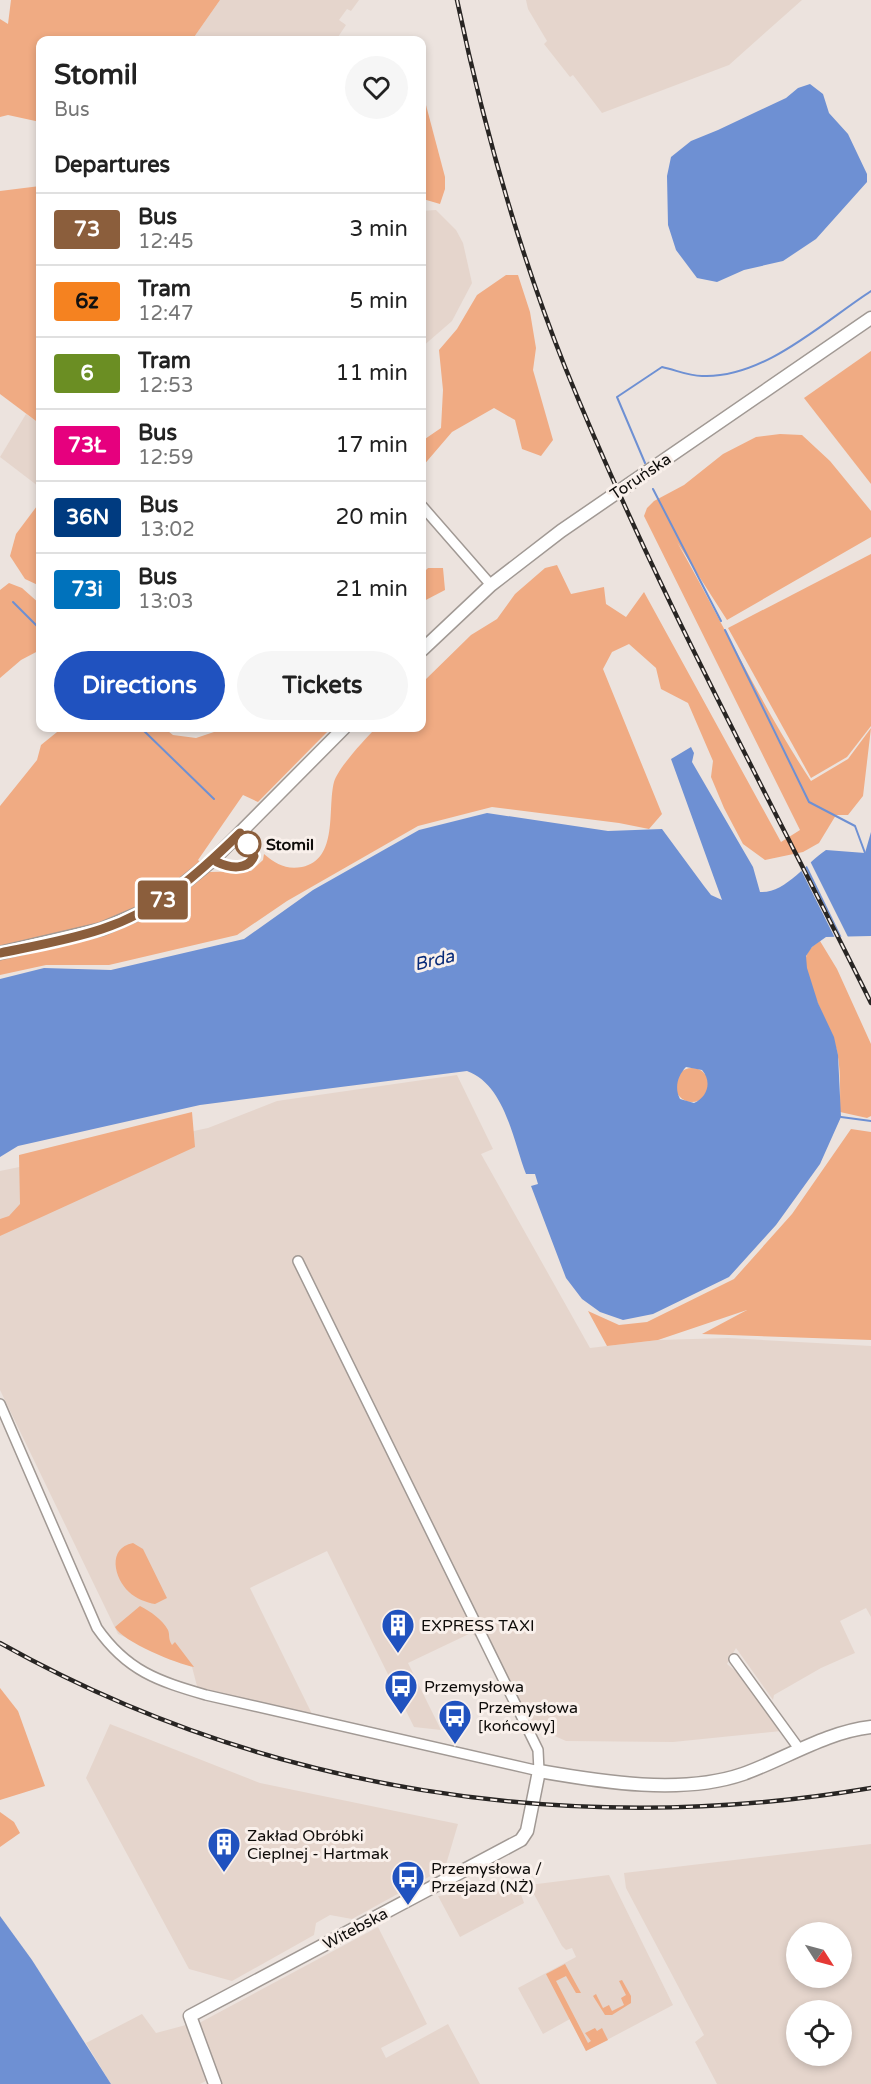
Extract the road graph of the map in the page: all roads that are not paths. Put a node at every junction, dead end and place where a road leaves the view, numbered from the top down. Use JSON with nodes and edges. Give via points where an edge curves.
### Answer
{"nodes":[{"id":1,"x":871,"y":318,"type":"edge"},
{"id":2,"x":426,"y":511,"type":"edge"},
{"id":3,"x":491,"y":585,"type":"junction"},
{"id":4,"x":426,"y":646,"type":"edge"},
{"id":5,"x":340,"y":732,"type":"edge"},
{"id":6,"x":0,"y":953,"type":"edge"},
{"id":7,"x":298,"y":1261,"type":"dead end"},
{"id":8,"x":0,"y":1404,"type":"edge"},
{"id":9,"x":734,"y":1659,"type":"dead end"},
{"id":10,"x":871,"y":1727,"type":"edge"},
{"id":11,"x":800,"y":1750,"type":"junction"},
{"id":12,"x":540,"y":1771,"type":"junction"},
{"id":13,"x":215,"y":2084,"type":"edge"}],
"edges":[{"from":1,"to":3,"type":"street","name":"Toruńska","via":[[562,530]]},
{"from":2,"to":3,"type":"street"},
{"from":3,"to":4,"type":"street","name":"Toruńska"},
{"from":5,"to":6,"type":"street","via":[[213,860],[167,897],[102,929]]},
{"from":7,"to":12,"type":"street","via":[[537,1750]]},
{"from":8,"to":12,"type":"street","via":[[97,1628],[113,1649],[139,1670],[158,1681],[206,1695]]},
{"from":9,"to":11,"type":"street"},
{"from":10,"to":11,"type":"street","via":[[843,1732]]},
{"from":11,"to":12,"type":"street","via":[[738,1775],[705,1783],[610,1782]]},
{"from":12,"to":13,"type":"street","name":"Witebska","via":[[527,1831],[520,1840],[190,2016]]}]}
